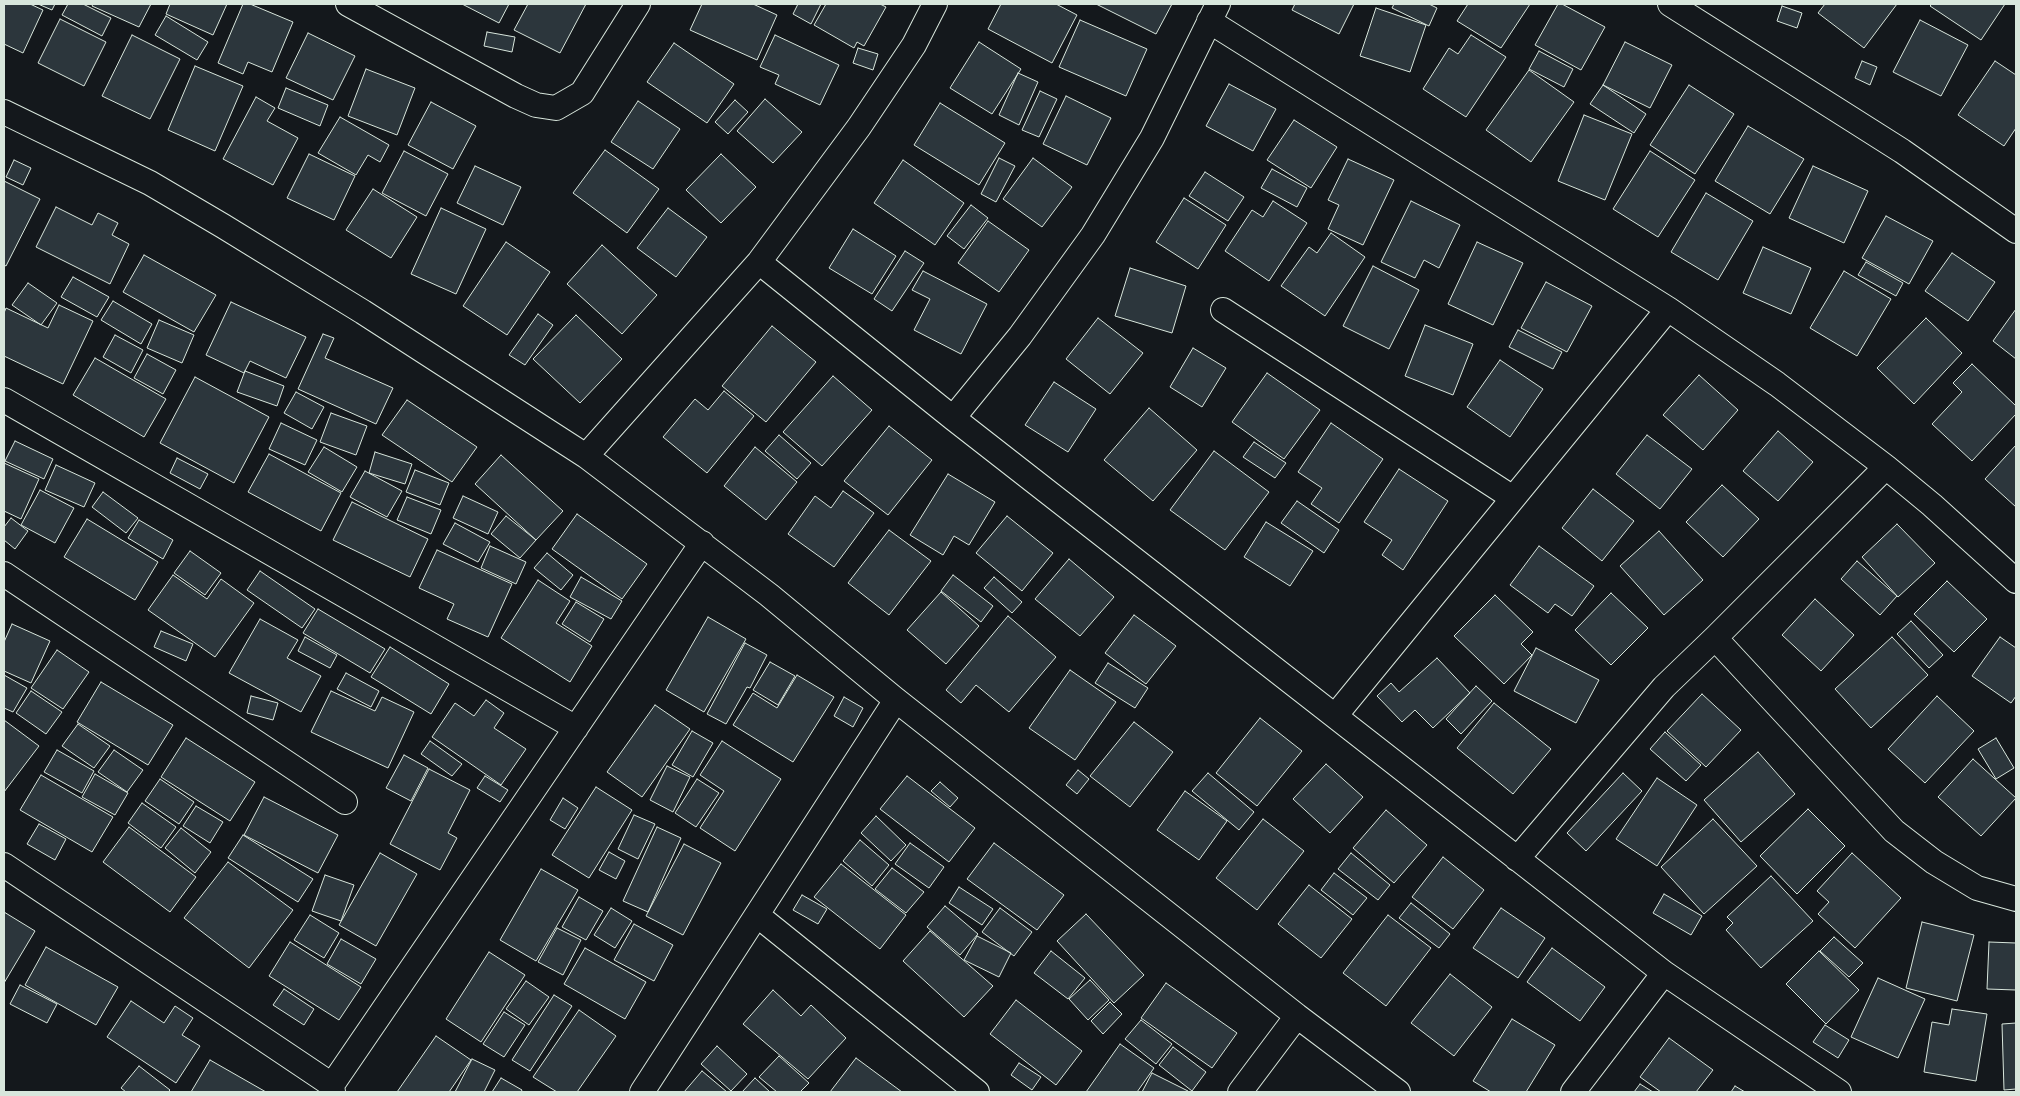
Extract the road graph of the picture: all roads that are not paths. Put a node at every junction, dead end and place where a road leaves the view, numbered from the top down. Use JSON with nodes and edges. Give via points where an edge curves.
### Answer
{"nodes":[{"id":1,"x":348,"y":4,"type":"edge"},
{"id":2,"x":638,"y":4,"type":"edge"},
{"id":3,"x":935,"y":4,"type":"edge"},
{"id":4,"x":1670,"y":4,"type":"edge"},
{"id":5,"x":1214,"y":12,"type":"edge"},
{"id":6,"x":4,"y":112,"type":"edge"},
{"id":7,"x":2016,"y":231,"type":"edge"},
{"id":8,"x":759,"y":262,"type":"junction"},
{"id":9,"x":1668,"y":309,"type":"junction"},
{"id":10,"x":1223,"y":310,"type":"dead end"},
{"id":11,"x":4,"y":400,"type":"edge"},
{"id":12,"x":952,"y":418,"type":"junction"},
{"id":13,"x":586,"y":456,"type":"junction"},
{"id":14,"x":1886,"y":467,"type":"junction"},
{"id":15,"x":1513,"y":498,"type":"junction"},
{"id":16,"x":702,"y":544,"type":"junction"},
{"id":17,"x":4,"y":574,"type":"edge"},
{"id":18,"x":2016,"y":581,"type":"edge"},
{"id":19,"x":1715,"y":638,"type":"junction"},
{"id":20,"x":896,"y":700,"type":"junction"},
{"id":21,"x":1335,"y":716,"type":"junction"},
{"id":22,"x":576,"y":728,"type":"junction"},
{"id":23,"x":345,"y":802,"type":"dead end"},
{"id":24,"x":1517,"y":859,"type":"junction"},
{"id":25,"x":4,"y":865,"type":"edge"},
{"id":26,"x":2016,"y":899,"type":"edge"},
{"id":27,"x":757,"y":915,"type":"junction"},
{"id":28,"x":1664,"y":973,"type":"junction"},
{"id":29,"x":1297,"y":1016,"type":"junction"},
{"id":30,"x":333,"y":1089,"type":"edge"},
{"id":31,"x":642,"y":1092,"type":"edge"},
{"id":32,"x":977,"y":1092,"type":"edge"},
{"id":33,"x":1240,"y":1092,"type":"edge"},
{"id":34,"x":1398,"y":1092,"type":"edge"},
{"id":35,"x":1572,"y":1092,"type":"edge"},
{"id":36,"x":1838,"y":1092,"type":"edge"}],
"edges":[{"from":1,"to":2,"type":"street","via":[[516,96],[536,106],[556,108],[582,93]]},
{"from":3,"to":8,"type":"street","via":[[914,45],[859,127]]},
{"from":4,"to":7,"type":"street","via":[[1902,151]]},
{"from":5,"to":9,"type":"street"},
{"from":5,"to":12,"type":"street","via":[[1152,138],[1093,235],[1020,336]]},
{"from":6,"to":13,"type":"street","via":[[150,183],[223,226]]},
{"from":8,"to":12,"type":"street"},
{"from":8,"to":13,"type":"street"},
{"from":9,"to":14,"type":"street","via":[[1777,384]]},
{"from":9,"to":15,"type":"street"},
{"from":10,"to":15,"type":"street"},
{"from":11,"to":22,"type":"street"},
{"from":12,"to":21,"type":"street"},
{"from":13,"to":16,"type":"street"},
{"from":14,"to":18,"type":"street"},
{"from":14,"to":19,"type":"street"},
{"from":15,"to":21,"type":"street"},
{"from":16,"to":20,"type":"street","via":[[769,594]]},
{"from":16,"to":22,"type":"street"},
{"from":17,"to":23,"type":"street"},
{"from":19,"to":24,"type":"street","via":[[1664,687]]},
{"from":19,"to":26,"type":"street","via":[[1894,831],[1934,862],[1977,888]]},
{"from":20,"to":27,"type":"street"},
{"from":20,"to":29,"type":"street"},
{"from":21,"to":24,"type":"street"},
{"from":22,"to":30,"type":"street"},
{"from":24,"to":28,"type":"street"},
{"from":25,"to":30,"type":"street"},
{"from":27,"to":31,"type":"street"},
{"from":27,"to":32,"type":"street"},
{"from":28,"to":35,"type":"street"},
{"from":28,"to":36,"type":"street"},
{"from":29,"to":33,"type":"street"},
{"from":29,"to":34,"type":"street"}]}
